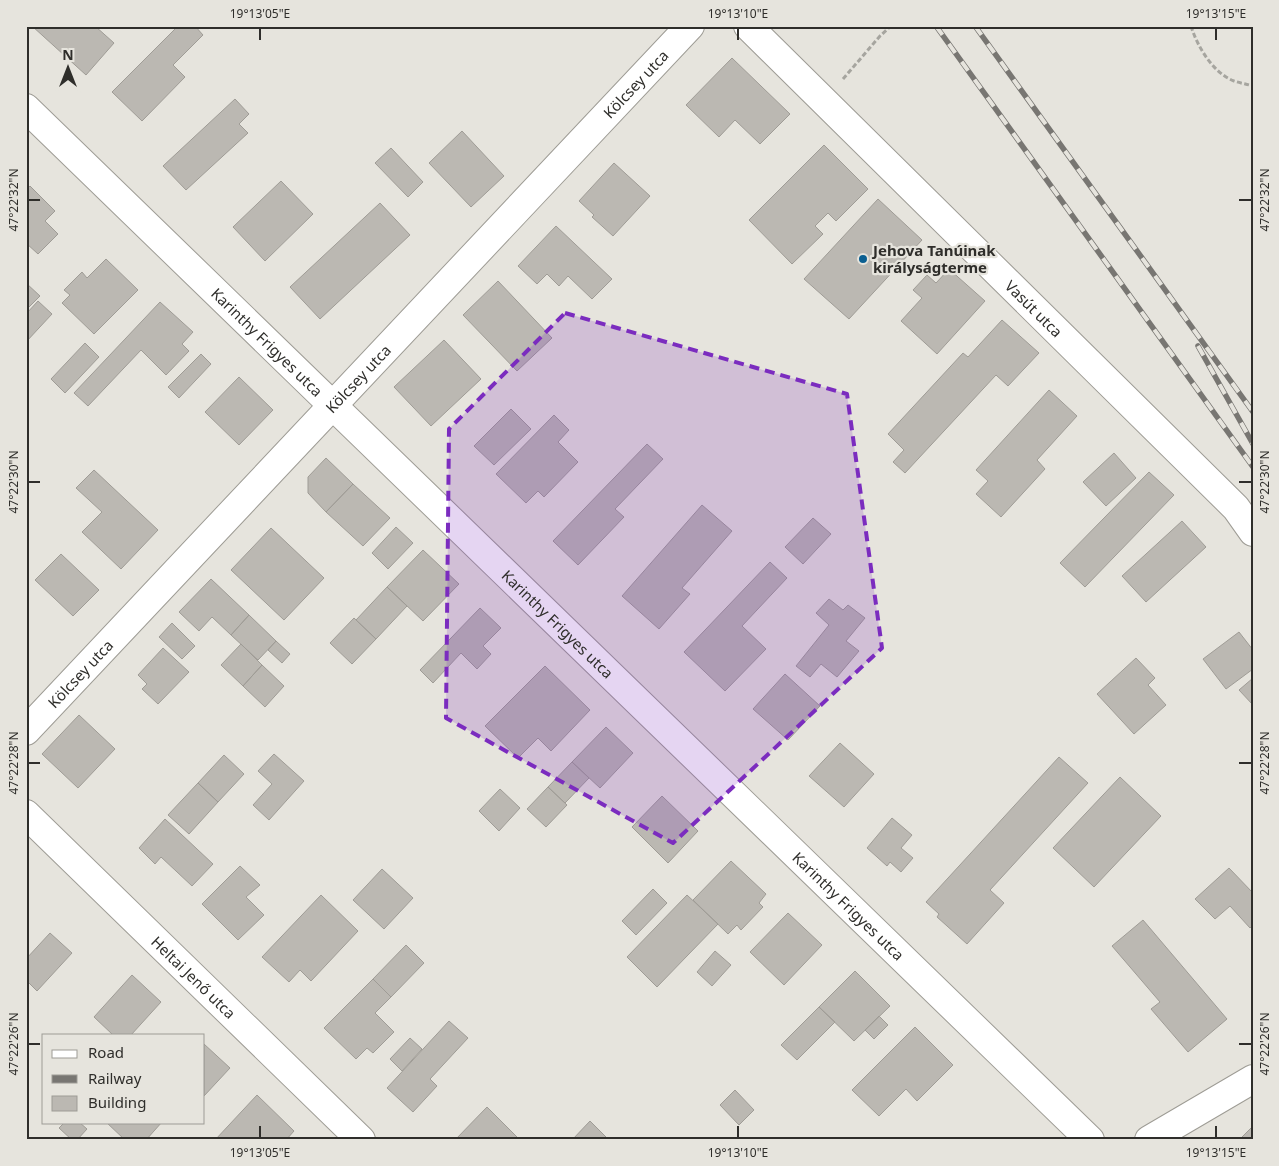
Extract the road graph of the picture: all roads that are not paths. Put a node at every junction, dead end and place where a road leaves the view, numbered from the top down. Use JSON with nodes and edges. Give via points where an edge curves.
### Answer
{"nodes":[{"id":1,"x":690,"y":26,"type":"edge"},
{"id":2,"x":748,"y":26,"type":"edge"},
{"id":3,"x":26,"y":108,"type":"edge"},
{"id":4,"x":334,"y":405,"type":"junction"},
{"id":5,"x":1253,"y":532,"type":"edge"},
{"id":6,"x":26,"y":731,"type":"edge"},
{"id":7,"x":26,"y":814,"type":"edge"},
{"id":8,"x":1253,"y":1079,"type":"edge"},
{"id":9,"x":361,"y":1140,"type":"edge"},
{"id":10,"x":1090,"y":1140,"type":"edge"},
{"id":11,"x":1149,"y":1140,"type":"edge"}],
"edges":[{"from":1,"to":4,"type":"street","name":"Kölcsey utca"},
{"from":2,"to":5,"type":"street","name":"Vasút utca","via":[[1236,508]]},
{"from":3,"to":4,"type":"street","name":"Karinthy Frigyes utca"},
{"from":4,"to":6,"type":"street","name":"Kölcsey utca"},
{"from":4,"to":10,"type":"street","name":"Karinthy Frigyes utca"},
{"from":7,"to":9,"type":"street","name":"Heltai Jenő utca"},
{"from":8,"to":11,"type":"street"}]}
